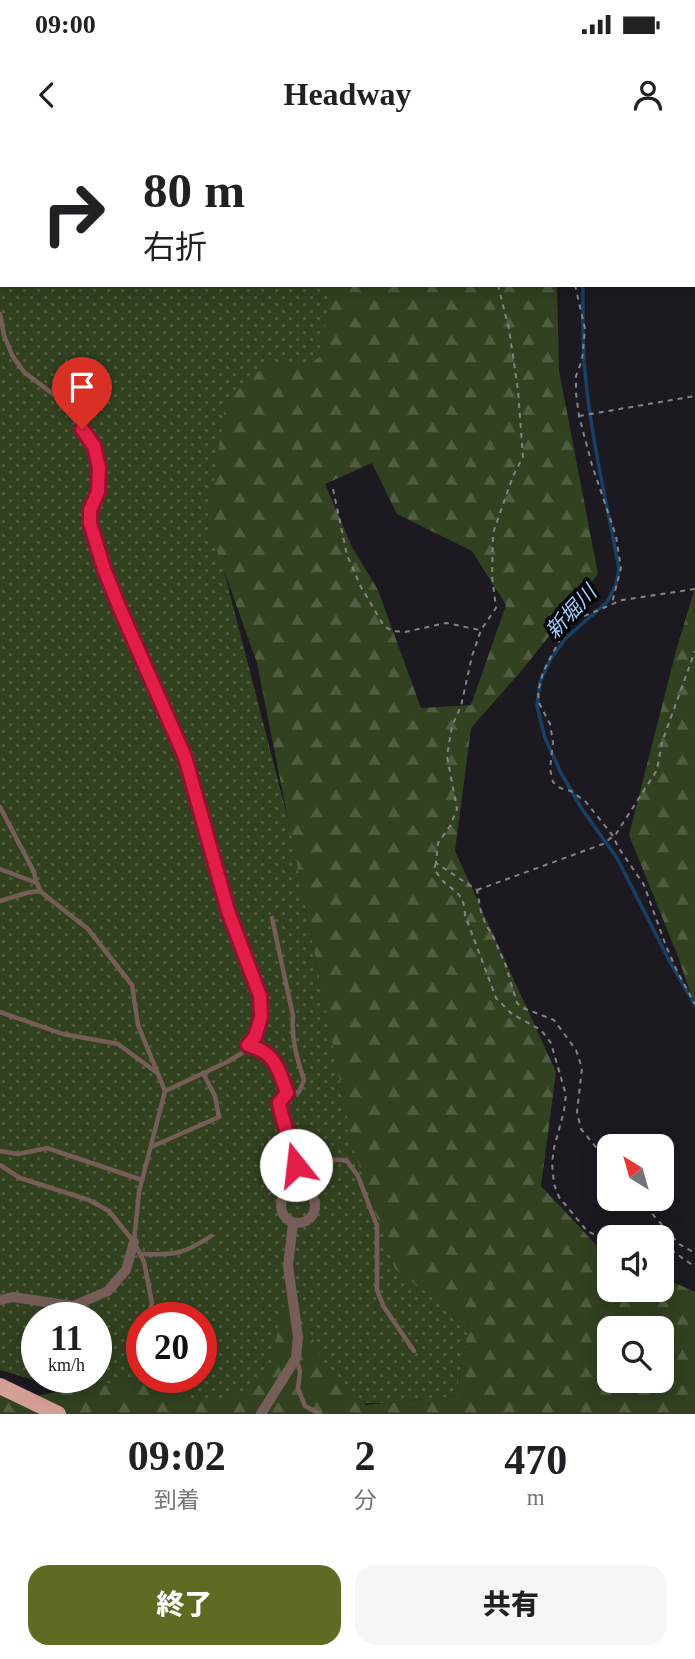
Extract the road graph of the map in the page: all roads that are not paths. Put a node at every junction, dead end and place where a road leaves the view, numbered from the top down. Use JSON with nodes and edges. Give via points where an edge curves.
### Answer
{"nodes":[{"id":1,"x":0,"y":314,"type":"edge"},
{"id":2,"x":0,"y":807,"type":"edge"},
{"id":3,"x":0,"y":869,"type":"edge"},
{"id":4,"x":37,"y":883,"type":"junction"},
{"id":5,"x":41,"y":892,"type":"junction"},
{"id":6,"x":0,"y":901,"type":"edge"},
{"id":7,"x":272,"y":918,"type":"dead end"},
{"id":8,"x":0,"y":1012,"type":"edge"},
{"id":9,"x":248,"y":1045,"type":"junction"},
{"id":10,"x":157,"y":1073,"type":"junction"},
{"id":11,"x":203,"y":1073,"type":"junction"},
{"id":12,"x":165,"y":1091,"type":"junction"},
{"id":13,"x":287,"y":1093,"type":"junction"},
{"id":14,"x":150,"y":1148,"type":"junction"},
{"id":15,"x":0,"y":1151,"type":"edge"},
{"id":16,"x":0,"y":1165,"type":"edge"},
{"id":17,"x":303,"y":1177,"type":"junction"},
{"id":18,"x":142,"y":1180,"type":"junction"},
{"id":19,"x":302,"y":1189,"type":"junction"},
{"id":20,"x":293,"y":1223,"type":"junction"},
{"id":21,"x":211,"y":1236,"type":"dead end"},
{"id":22,"x":134,"y":1241,"type":"junction"},
{"id":23,"x":141,"y":1254,"type":"junction"},
{"id":24,"x":0,"y":1300,"type":"edge"},
{"id":25,"x":152,"y":1302,"type":"edge"},
{"id":26,"x":414,"y":1351,"type":"dead end"},
{"id":27,"x":296,"y":1358,"type":"junction"},
{"id":28,"x":0,"y":1386,"type":"edge"},
{"id":29,"x":58,"y":1414,"type":"edge"},
{"id":30,"x":261,"y":1414,"type":"edge"},
{"id":31,"x":320,"y":1414,"type":"edge"}],
"edges":[{"from":1,"to":9,"type":"lane","via":[[12,355],[24,372],[57,397],[94,446],[98,492],[90,523],[120,609],[185,757],[228,911],[260,996],[261,1017]]},
{"from":2,"to":4,"type":"lane"},
{"from":3,"to":4,"type":"lane"},
{"from":4,"to":5,"type":"lane"},
{"from":5,"to":6,"type":"lane"},
{"from":5,"to":10,"type":"lane","via":[[88,929],[132,985],[138,1025]]},
{"from":7,"to":13,"type":"lane","via":[[304,1080],[299,1092]]},
{"from":8,"to":10,"type":"lane","via":[[63,1034],[118,1044]]},
{"from":9,"to":11,"type":"lane","via":[[242,1053]]},
{"from":9,"to":13,"type":"lane","via":[[273,1061]]},
{"from":10,"to":12,"type":"lane"},
{"from":11,"to":12,"type":"lane"},
{"from":11,"to":14,"type":"lane","via":[[219,1117]]},
{"from":12,"to":14,"type":"lane"},
{"from":13,"to":17,"type":"lane","via":[[279,1103]]},
{"from":14,"to":18,"type":"lane"},
{"from":15,"to":18,"type":"lane","via":[[18,1154],[47,1148]]},
{"from":16,"to":22,"type":"lane","via":[[20,1178],[109,1211]]},
{"from":17,"to":19,"type":"lane"},
{"from":17,"to":26,"type":"lane","via":[[334,1158],[347,1161],[358,1176],[377,1226],[377,1290]]},
{"from":18,"to":22,"type":"lane"},
{"from":19,"to":20,"type":"street","via":[[289,1191],[281,1202],[283,1215]]},
{"from":19,"to":20,"type":"street","via":[[313,1197],[315,1210],[307,1221]]},
{"from":20,"to":27,"type":"street","via":[[288,1266],[298,1337]]},
{"from":21,"to":23,"type":"lane","via":[[174,1255]]},
{"from":22,"to":23,"type":"lane"},
{"from":22,"to":24,"type":"street","via":[[126,1270],[108,1291],[73,1306],[13,1297]]},
{"from":23,"to":25,"type":"lane"},
{"from":27,"to":30,"type":"street"},
{"from":27,"to":31,"type":"lane","via":[[305,1406]]},
{"from":28,"to":29,"type":"main road"}]}
